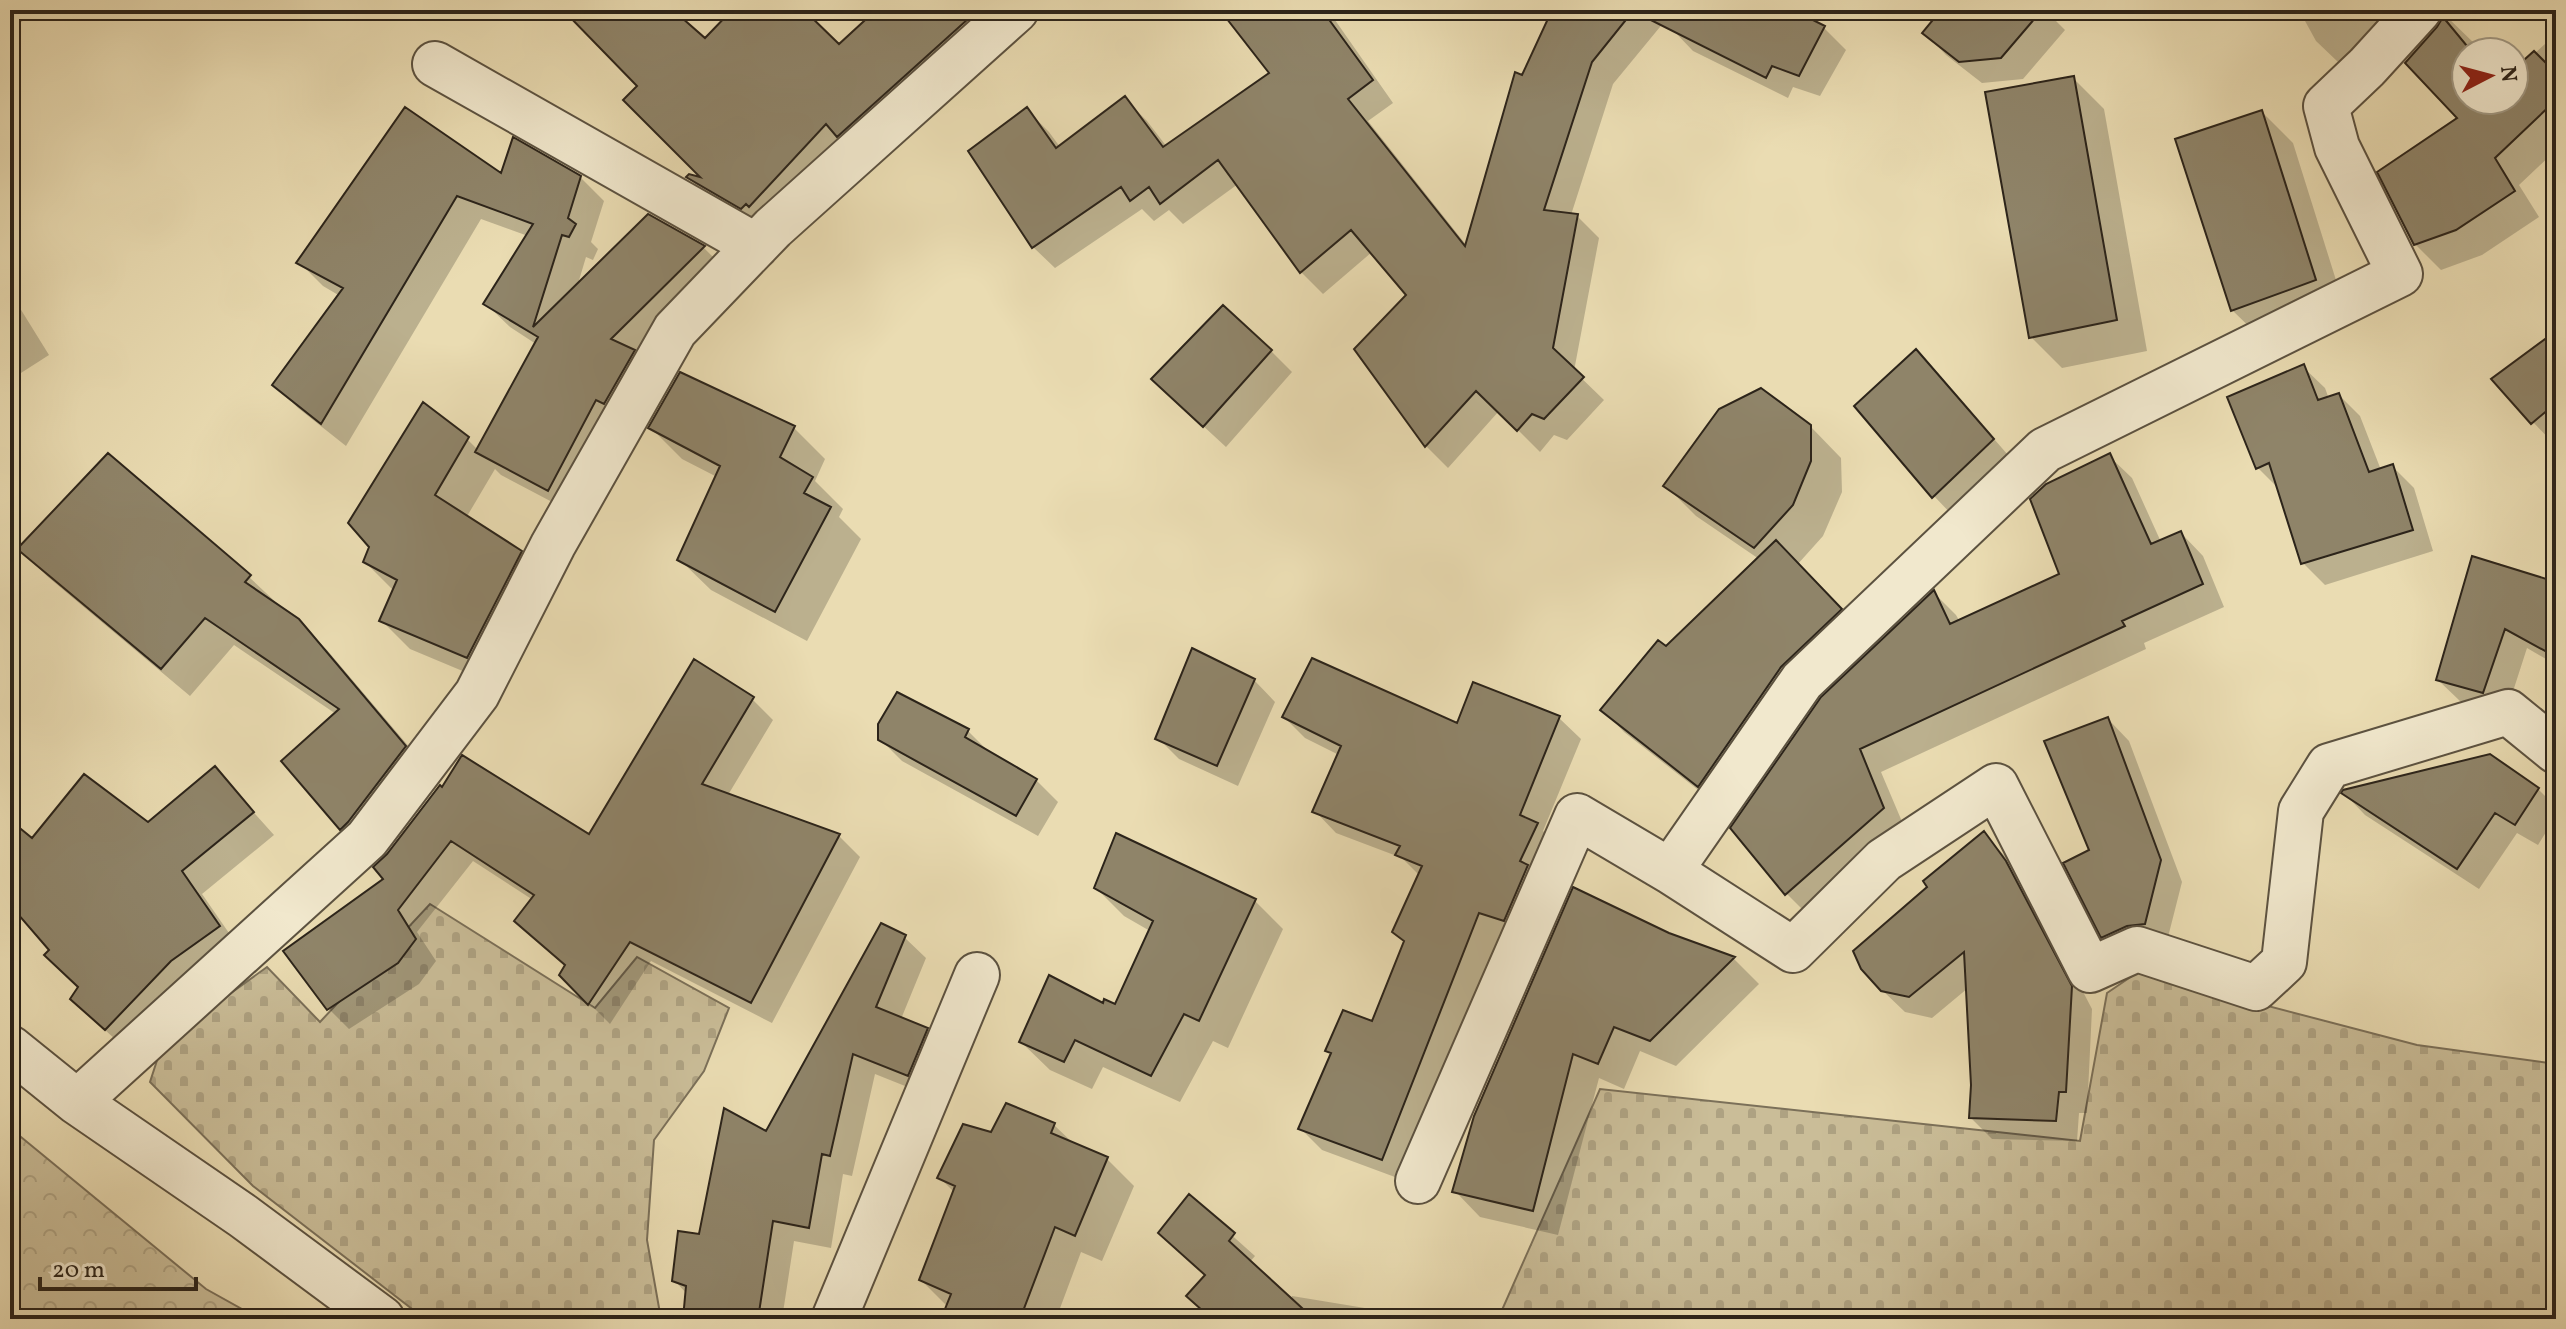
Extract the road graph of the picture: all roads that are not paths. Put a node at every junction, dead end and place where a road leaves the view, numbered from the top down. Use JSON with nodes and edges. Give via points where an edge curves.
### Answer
{"nodes":[{"id":1,"x":1016,"y":10,"type":"edge"},
{"id":2,"x":2419,"y":10,"type":"edge"},
{"id":3,"x":435,"y":64,"type":"dead end"},
{"id":4,"x":756,"y":246,"type":"junction"},
{"id":5,"x":2556,"y":751,"type":"edge"},
{"id":6,"x":1670,"y":871,"type":"junction"},
{"id":7,"x":977,"y":975,"type":"dead end"},
{"id":8,"x":10,"y":1048,"type":"edge"},
{"id":9,"x":77,"y":1102,"type":"junction"},
{"id":10,"x":1418,"y":1181,"type":"dead end"},
{"id":11,"x":382,"y":1319,"type":"edge"},
{"id":12,"x":834,"y":1319,"type":"edge"}],
"edges":[{"from":1,"to":4,"type":"street"},
{"from":2,"to":6,"type":"street","via":[[2326,106],[2337,147],[2400,274],[2045,450],[1802,681]]},
{"from":3,"to":4,"type":"street"},
{"from":4,"to":9,"type":"street","via":[[675,330],[553,545],[477,694],[367,839]]},
{"from":5,"to":6,"type":"street","via":[[2508,712],[2329,766],[2301,811],[2284,962],[2256,988],[2137,949],[2090,970],[1996,786],[1884,860],[1793,950]]},
{"from":6,"to":10,"type":"street","via":[[1577,816]]},
{"from":7,"to":12,"type":"street"},
{"from":8,"to":9,"type":"street"},
{"from":9,"to":11,"type":"street"}]}
